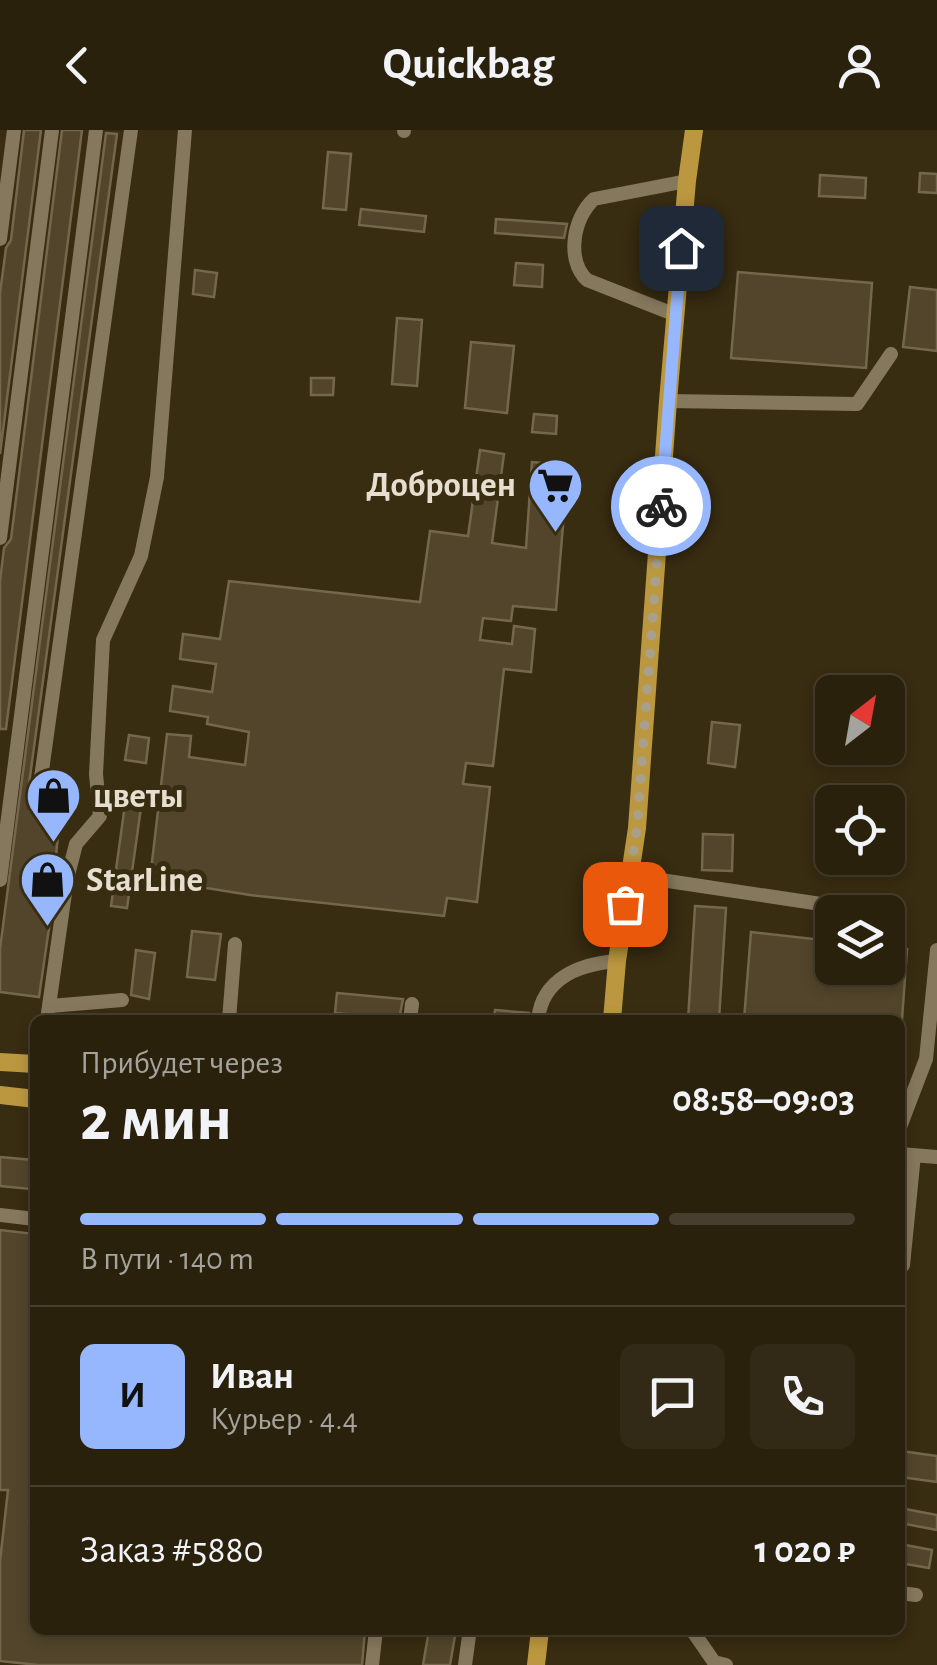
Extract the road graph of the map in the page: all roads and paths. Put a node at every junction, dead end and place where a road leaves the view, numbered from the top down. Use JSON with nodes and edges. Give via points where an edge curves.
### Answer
{"nodes":[{"id":1,"x":14,"y":130,"type":"edge"},
{"id":2,"x":52,"y":130,"type":"edge"},
{"id":3,"x":96,"y":130,"type":"edge"},
{"id":4,"x":131,"y":130,"type":"edge"},
{"id":5,"x":185,"y":130,"type":"edge"},
{"id":6,"x":694,"y":130,"type":"edge"},
{"id":7,"x":686,"y":182,"type":"junction"},
{"id":8,"x":0,"y":239,"type":"edge"},
{"id":9,"x":676,"y":315,"type":"junction"},
{"id":10,"x":891,"y":354,"type":"dead end"},
{"id":11,"x":668,"y":402,"type":"junction"},
{"id":12,"x":0,"y":538,"type":"edge"},
{"id":13,"x":40,"y":785,"type":"dead end"},
{"id":14,"x":628,"y":875,"type":"junction"},
{"id":15,"x":0,"y":880,"type":"edge"},
{"id":16,"x":815,"y":903,"type":"edge"},
{"id":17,"x":235,"y":944,"type":"dead end"},
{"id":18,"x":937,"y":950,"type":"edge"},
{"id":19,"x":617,"y":961,"type":"junction"},
{"id":20,"x":122,"y":1000,"type":"dead end"},
{"id":21,"x":412,"y":1004,"type":"dead end"},
{"id":22,"x":48,"y":1013,"type":"edge"},
{"id":23,"x":229,"y":1015,"type":"edge"},
{"id":24,"x":411,"y":1015,"type":"edge"},
{"id":25,"x":538,"y":1015,"type":"edge"},
{"id":26,"x":612,"y":1015,"type":"edge"},
{"id":27,"x":0,"y":1062,"type":"edge"},
{"id":28,"x":30,"y":1064,"type":"edge"},
{"id":29,"x":0,"y":1095,"type":"edge"},
{"id":30,"x":30,"y":1098,"type":"edge"},
{"id":31,"x":905,"y":1114,"type":"edge"},
{"id":32,"x":907,"y":1154,"type":"edge"},
{"id":33,"x":937,"y":1157,"type":"edge"},
{"id":34,"x":905,"y":1210,"type":"edge"},
{"id":35,"x":0,"y":1215,"type":"edge"},
{"id":36,"x":30,"y":1218,"type":"edge"},
{"id":37,"x":375,"y":1635,"type":"edge"},
{"id":38,"x":539,"y":1635,"type":"edge"},
{"id":39,"x":695,"y":1635,"type":"edge"},
{"id":40,"x":469,"y":1636,"type":"dead end"},
{"id":41,"x":372,"y":1665,"type":"edge"},
{"id":42,"x":465,"y":1665,"type":"edge"},
{"id":43,"x":536,"y":1665,"type":"edge"},
{"id":44,"x":726,"y":1665,"type":"edge"}],
"edges":[{"from":1,"to":8,"type":"street"},
{"from":2,"to":12,"type":"street"},
{"from":3,"to":15,"type":"street"},
{"from":4,"to":13,"type":"street"},
{"from":5,"to":22,"type":"street","via":[[157,476],[140,556],[102,640],[100,816],[76,844]]},
{"from":6,"to":7,"type":"main road"},
{"from":7,"to":9,"type":"main road"},
{"from":7,"to":9,"type":"street","via":[[594,200],[578,220],[574,260],[587,280]]},
{"from":9,"to":11,"type":"main road"},
{"from":10,"to":11,"type":"street","via":[[856,404]]},
{"from":11,"to":14,"type":"main road","via":[[637,828]]},
{"from":14,"to":16,"type":"street"},
{"from":14,"to":19,"type":"main road"},
{"from":17,"to":23,"type":"street"},
{"from":18,"to":31,"type":"street","via":[[926,1059]]},
{"from":19,"to":25,"type":"street","via":[[588,964],[556,980]]},
{"from":19,"to":26,"type":"main road"},
{"from":20,"to":22,"type":"street"},
{"from":21,"to":24,"type":"street"},
{"from":27,"to":28,"type":"main road"},
{"from":29,"to":30,"type":"main road"},
{"from":32,"to":33,"type":"street"},
{"from":32,"to":34,"type":"street"},
{"from":35,"to":36,"type":"street"},
{"from":37,"to":41,"type":"street"},
{"from":38,"to":43,"type":"main road"},
{"from":39,"to":44,"type":"street","via":[[714,1662]]},
{"from":40,"to":42,"type":"street"}]}
